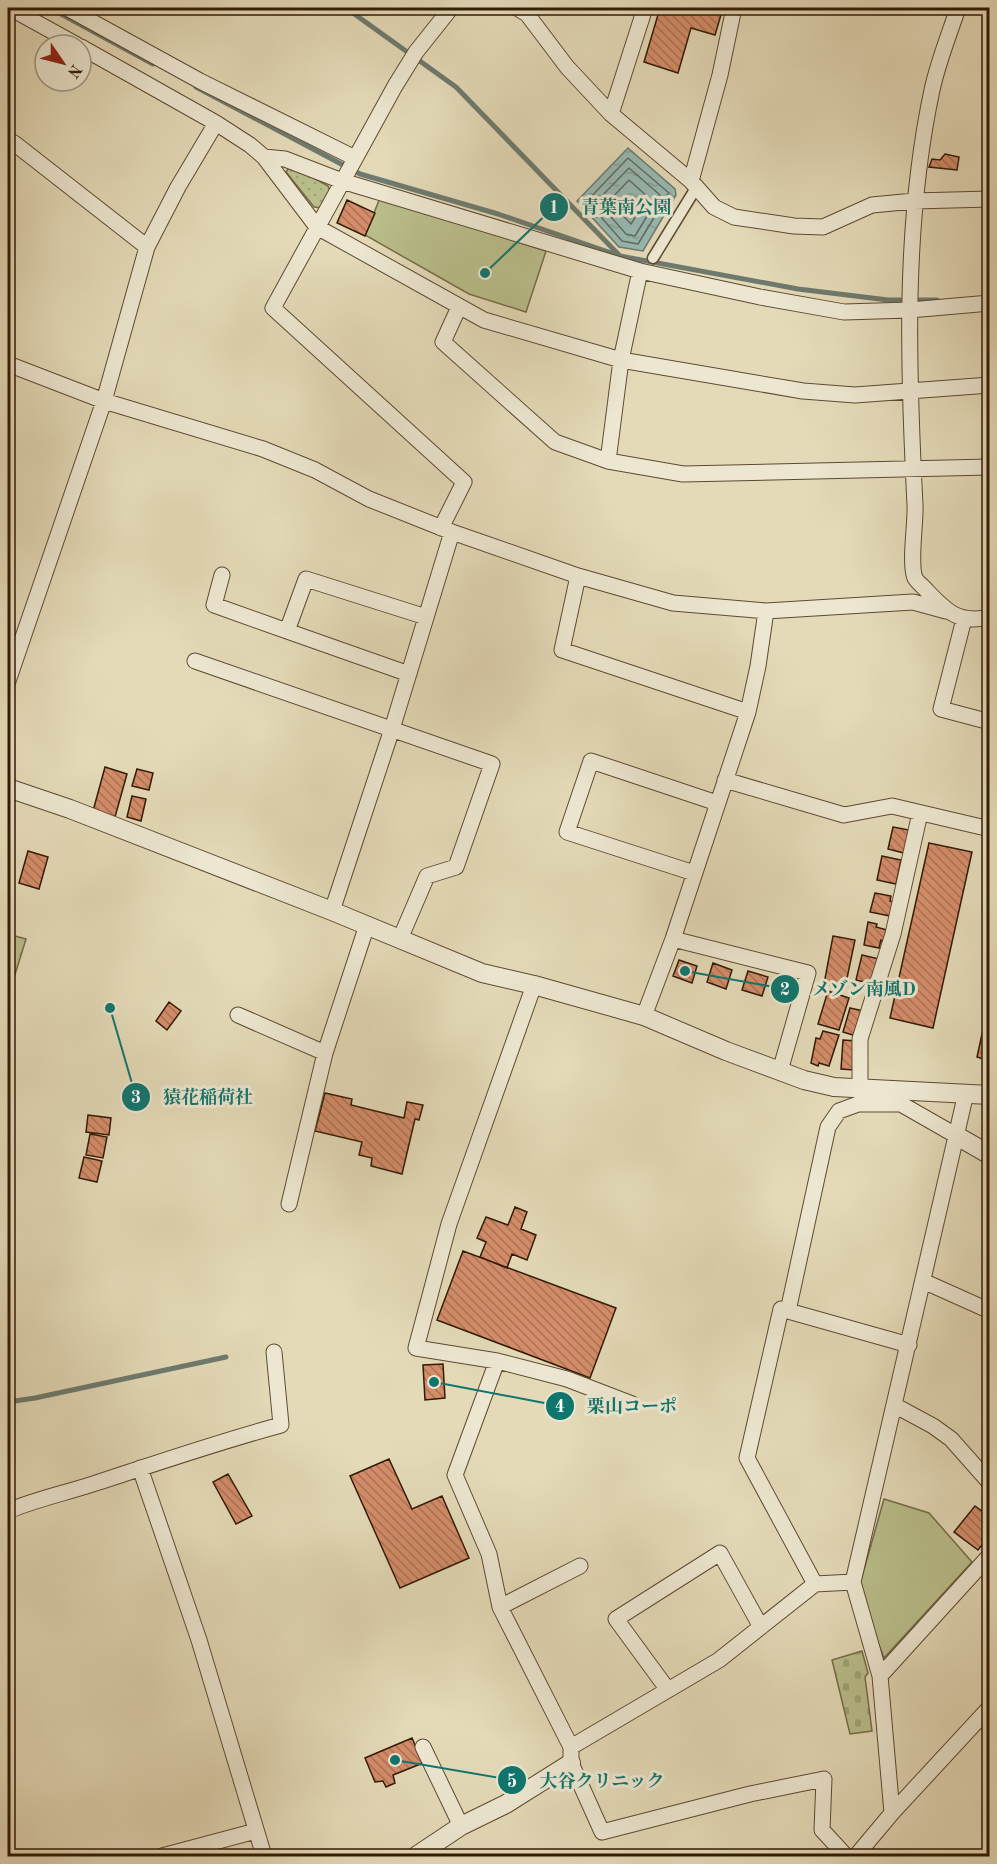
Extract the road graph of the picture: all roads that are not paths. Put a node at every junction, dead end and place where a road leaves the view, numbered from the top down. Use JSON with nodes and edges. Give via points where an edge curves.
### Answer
{"nodes":[{"id":1,"x":10,"y":8,"type":"edge"},
{"id":2,"x":451,"y":8,"type":"edge"},
{"id":3,"x":645,"y":8,"type":"edge"},
{"id":4,"x":734,"y":8,"type":"edge"},
{"id":5,"x":958,"y":8,"type":"edge"},
{"id":6,"x":525,"y":10,"type":"edge"},
{"id":7,"x":60,"y":19,"type":"edge"},
{"id":8,"x":69,"y":33,"type":"edge"},
{"id":9,"x":93,"y":55,"type":"edge"},
{"id":10,"x":611,"y":114,"type":"junction"},
{"id":11,"x":216,"y":123,"type":"junction"},
{"id":12,"x":8,"y":140,"type":"edge"},
{"id":13,"x":264,"y":157,"type":"junction"},
{"id":14,"x":348,"y":170,"type":"junction"},
{"id":15,"x":694,"y":184,"type":"junction"},
{"id":16,"x":990,"y":199,"type":"edge"},
{"id":17,"x":914,"y":201,"type":"junction"},
{"id":18,"x":317,"y":227,"type":"junction"},
{"id":19,"x":147,"y":247,"type":"junction"},
{"id":20,"x":652,"y":258,"type":"dead end"},
{"id":21,"x":640,"y":271,"type":"junction"},
{"id":22,"x":990,"y":303,"type":"edge"},
{"id":23,"x":459,"y":307,"type":"junction"},
{"id":24,"x":910,"y":310,"type":"junction"},
{"id":25,"x":621,"y":360,"type":"junction"},
{"id":26,"x":8,"y":364,"type":"edge"},
{"id":27,"x":990,"y":385,"type":"edge"},
{"id":28,"x":910,"y":391,"type":"junction"},
{"id":29,"x":104,"y":401,"type":"junction"},
{"id":30,"x":608,"y":461,"type":"junction"},
{"id":31,"x":990,"y":467,"type":"edge"},
{"id":32,"x":912,"y":468,"type":"junction"},
{"id":33,"x":446,"y":530,"type":"junction"},
{"id":34,"x":222,"y":575,"type":"dead end"},
{"id":35,"x":578,"y":576,"type":"junction"},
{"id":36,"x":766,"y":611,"type":"junction"},
{"id":37,"x":946,"y":611,"type":"junction"},
{"id":38,"x":426,"y":617,"type":"junction"},
{"id":39,"x":990,"y":617,"type":"edge"},
{"id":40,"x":964,"y":619,"type":"junction"},
{"id":41,"x":287,"y":632,"type":"junction"},
{"id":42,"x":195,"y":661,"type":"dead end"},
{"id":43,"x":409,"y":674,"type":"junction"},
{"id":44,"x":8,"y":681,"type":"edge"},
{"id":45,"x":748,"y":712,"type":"junction"},
{"id":46,"x":990,"y":722,"type":"edge"},
{"id":47,"x":392,"y":729,"type":"junction"},
{"id":48,"x":725,"y":780,"type":"junction"},
{"id":49,"x":8,"y":788,"type":"edge"},
{"id":50,"x":717,"y":803,"type":"junction"},
{"id":51,"x":920,"y":813,"type":"junction"},
{"id":52,"x":990,"y":829,"type":"edge"},
{"id":53,"x":694,"y":873,"type":"junction"},
{"id":54,"x":332,"y":911,"type":"junction"},
{"id":55,"x":367,"y":925,"type":"junction"},
{"id":56,"x":400,"y":939,"type":"junction"},
{"id":57,"x":672,"y":939,"type":"junction"},
{"id":58,"x":534,"y":985,"type":"junction"},
{"id":59,"x":238,"y":1015,"type":"dead end"},
{"id":60,"x":645,"y":1016,"type":"junction"},
{"id":61,"x":325,"y":1053,"type":"junction"},
{"id":62,"x":780,"y":1071,"type":"junction"},
{"id":63,"x":860,"y":1088,"type":"junction"},
{"id":64,"x":966,"y":1094,"type":"junction"},
{"id":65,"x":990,"y":1095,"type":"edge"},
{"id":66,"x":957,"y":1136,"type":"junction"},
{"id":67,"x":990,"y":1155,"type":"edge"},
{"id":68,"x":289,"y":1204,"type":"dead end"},
{"id":69,"x":923,"y":1281,"type":"junction"},
{"id":70,"x":788,"y":1311,"type":"junction"},
{"id":71,"x":990,"y":1311,"type":"edge"},
{"id":72,"x":909,"y":1345,"type":"junction"},
{"id":73,"x":274,"y":1352,"type":"dead end"},
{"id":74,"x":497,"y":1361,"type":"junction"},
{"id":75,"x":632,"y":1404,"type":"dead end"},
{"id":76,"x":894,"y":1406,"type":"junction"},
{"id":77,"x":140,"y":1468,"type":"junction"},
{"id":78,"x":990,"y":1484,"type":"edge"},
{"id":79,"x":8,"y":1511,"type":"edge"},
{"id":80,"x":990,"y":1555,"type":"edge"},
{"id":81,"x":580,"y":1566,"type":"dead end"},
{"id":82,"x":853,"y":1582,"type":"junction"},
{"id":83,"x":815,"y":1584,"type":"junction"},
{"id":84,"x":500,"y":1607,"type":"junction"},
{"id":85,"x":761,"y":1627,"type":"junction"},
{"id":86,"x":880,"y":1676,"type":"junction"},
{"id":87,"x":668,"y":1690,"type":"junction"},
{"id":88,"x":990,"y":1707,"type":"edge"},
{"id":89,"x":423,"y":1747,"type":"dead end"},
{"id":90,"x":571,"y":1755,"type":"junction"},
{"id":91,"x":892,"y":1813,"type":"junction"},
{"id":92,"x":461,"y":1826,"type":"junction"},
{"id":93,"x":256,"y":1831,"type":"junction"},
{"id":94,"x":162,"y":1857,"type":"edge"},
{"id":95,"x":264,"y":1857,"type":"edge"},
{"id":96,"x":416,"y":1857,"type":"edge"},
{"id":97,"x":846,"y":1857,"type":"edge"},
{"id":98,"x":856,"y":1857,"type":"edge"}],
"edges":[{"from":1,"to":7,"type":"street"},
{"from":2,"to":14,"type":"street","via":[[416,52]]},
{"from":3,"to":10,"type":"street"},
{"from":4,"to":15,"type":"street"},
{"from":5,"to":17,"type":"street","via":[[932,88]]},
{"from":6,"to":10,"type":"street","via":[[567,67]]},
{"from":7,"to":8,"type":"street"},
{"from":7,"to":14,"type":"street","via":[[200,81]]},
{"from":9,"to":11,"type":"street"},
{"from":10,"to":15,"type":"street"},
{"from":11,"to":13,"type":"street"},
{"from":11,"to":19,"type":"street"},
{"from":12,"to":19,"type":"street"},
{"from":13,"to":14,"type":"street"},
{"from":13,"to":18,"type":"street"},
{"from":14,"to":18,"type":"street"},
{"from":14,"to":21,"type":"street"},
{"from":15,"to":17,"type":"street","via":[[714,207],[734,217],[794,226],[823,227],[872,205]]},
{"from":15,"to":20,"type":"street"},
{"from":16,"to":17,"type":"street"},
{"from":17,"to":24,"type":"street"},
{"from":18,"to":23,"type":"street"},
{"from":18,"to":33,"type":"street","via":[[273,308],[464,482]]},
{"from":19,"to":29,"type":"street"},
{"from":21,"to":24,"type":"street","via":[[844,312]]},
{"from":21,"to":25,"type":"street"},
{"from":22,"to":24,"type":"street"},
{"from":23,"to":25,"type":"street","via":[[484,320]]},
{"from":23,"to":30,"type":"street","via":[[443,342],[555,442]]},
{"from":24,"to":28,"type":"street"},
{"from":25,"to":28,"type":"street","via":[[803,391]]},
{"from":25,"to":30,"type":"street"},
{"from":26,"to":29,"type":"street"},
{"from":27,"to":28,"type":"street"},
{"from":28,"to":32,"type":"street"},
{"from":29,"to":33,"type":"street","via":[[263,449]]},
{"from":29,"to":44,"type":"street"},
{"from":30,"to":32,"type":"street","via":[[683,474]]},
{"from":31,"to":32,"type":"street"},
{"from":32,"to":37,"type":"street","via":[[915,578]]},
{"from":33,"to":35,"type":"street"},
{"from":33,"to":38,"type":"street"},
{"from":34,"to":41,"type":"street","via":[[213,605]]},
{"from":35,"to":36,"type":"street","via":[[673,603]]},
{"from":35,"to":45,"type":"street","via":[[562,650]]},
{"from":36,"to":37,"type":"street","via":[[913,602]]},
{"from":36,"to":45,"type":"street"},
{"from":37,"to":40,"type":"street"},
{"from":38,"to":41,"type":"street","via":[[306,579]]},
{"from":38,"to":43,"type":"street"},
{"from":39,"to":40,"type":"street"},
{"from":40,"to":46,"type":"street","via":[[941,710]]},
{"from":41,"to":43,"type":"street"},
{"from":42,"to":47,"type":"street"},
{"from":43,"to":47,"type":"street"},
{"from":45,"to":48,"type":"street"},
{"from":47,"to":54,"type":"street"},
{"from":47,"to":56,"type":"street","via":[[492,764],[456,867],[427,876]]},
{"from":48,"to":50,"type":"street"},
{"from":48,"to":51,"type":"street","via":[[844,815],[892,806]]},
{"from":49,"to":54,"type":"street"},
{"from":50,"to":53,"type":"street"},
{"from":50,"to":53,"type":"street","via":[[591,761],[567,832]]},
{"from":51,"to":52,"type":"street"},
{"from":51,"to":63,"type":"street","via":[[893,934],[860,1039]]},
{"from":53,"to":57,"type":"street"},
{"from":54,"to":55,"type":"street"},
{"from":55,"to":56,"type":"street"},
{"from":55,"to":61,"type":"street"},
{"from":56,"to":58,"type":"street","via":[[482,973]]},
{"from":57,"to":60,"type":"street"},
{"from":57,"to":62,"type":"street","via":[[808,973]]},
{"from":58,"to":60,"type":"street"},
{"from":58,"to":74,"type":"street","via":[[449,1224],[416,1348]]},
{"from":59,"to":61,"type":"street"},
{"from":60,"to":62,"type":"street"},
{"from":61,"to":68,"type":"street"},
{"from":62,"to":63,"type":"street","via":[[834,1087]]},
{"from":63,"to":64,"type":"street"},
{"from":64,"to":65,"type":"street"},
{"from":64,"to":66,"type":"street"},
{"from":66,"to":67,"type":"street"},
{"from":66,"to":69,"type":"street"},
{"from":66,"to":70,"type":"street","via":[[901,1104],[858,1104],[839,1111],[828,1127]]},
{"from":69,"to":71,"type":"street"},
{"from":69,"to":72,"type":"street"},
{"from":70,"to":72,"type":"street"},
{"from":70,"to":83,"type":"street","via":[[781,1309],[747,1458]]},
{"from":72,"to":76,"type":"street"},
{"from":73,"to":77,"type":"street","via":[[281,1425]]},
{"from":74,"to":75,"type":"street","via":[[567,1379]]},
{"from":74,"to":84,"type":"street","via":[[455,1475],[489,1554]]},
{"from":76,"to":78,"type":"street","via":[[951,1439]]},
{"from":76,"to":82,"type":"street"},
{"from":77,"to":79,"type":"street"},
{"from":77,"to":93,"type":"street","via":[[199,1640]]},
{"from":80,"to":86,"type":"street"},
{"from":81,"to":84,"type":"street"},
{"from":82,"to":83,"type":"street"},
{"from":82,"to":86,"type":"street"},
{"from":83,"to":85,"type":"street"},
{"from":84,"to":90,"type":"street"},
{"from":85,"to":87,"type":"street","via":[[719,1660]]},
{"from":85,"to":87,"type":"street","via":[[720,1553],[616,1619]]},
{"from":86,"to":91,"type":"street"},
{"from":87,"to":90,"type":"street"},
{"from":88,"to":91,"type":"street"},
{"from":89,"to":92,"type":"street"},
{"from":90,"to":92,"type":"street","via":[[506,1804]]},
{"from":90,"to":97,"type":"street","via":[[602,1832],[824,1779],[822,1830]]},
{"from":91,"to":98,"type":"street"},
{"from":92,"to":96,"type":"street"},
{"from":93,"to":94,"type":"street"},
{"from":93,"to":95,"type":"street"}]}
